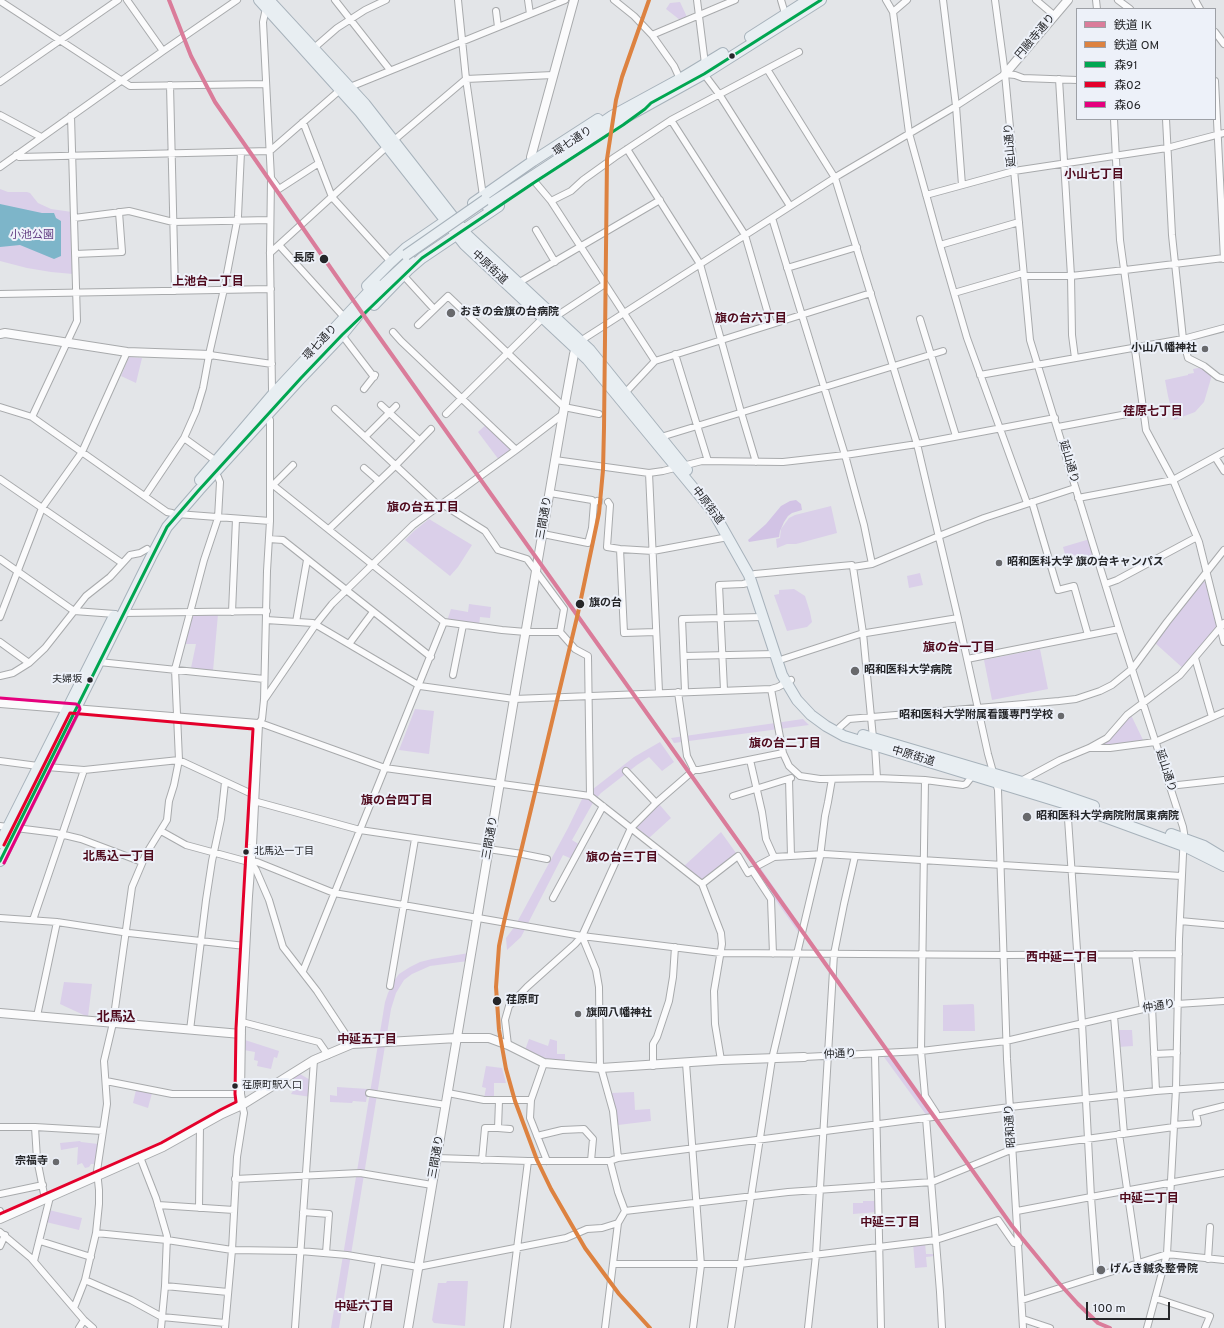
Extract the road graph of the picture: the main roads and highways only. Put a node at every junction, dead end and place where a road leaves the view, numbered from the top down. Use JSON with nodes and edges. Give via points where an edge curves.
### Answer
{"nodes":[{"id":1,"x":258,"y":0,"type":"edge"},
{"id":2,"x":808,"y":0,"type":"edge"},
{"id":3,"x":821,"y":0,"type":"edge"},
{"id":4,"x":270,"y":3,"type":"edge"},
{"id":5,"x":787,"y":18,"type":"junction"},
{"id":6,"x":704,"y":69,"type":"junction"},
{"id":7,"x":345,"y":88,"type":"junction"},
{"id":8,"x":647,"y":102,"type":"junction"},
{"id":9,"x":485,"y":201,"type":"junction"},
{"id":10,"x":449,"y":219,"type":"junction"},
{"id":11,"x":460,"y":232,"type":"junction"},
{"id":12,"x":408,"y":257,"type":"junction"},
{"id":13,"x":344,"y":317,"type":"junction"},
{"id":14,"x":342,"y":335,"type":"junction"},
{"id":15,"x":579,"y":345,"type":"junction"},
{"id":16,"x":680,"y":466,"type":"junction"},
{"id":17,"x":174,"y":514,"type":"junction"},
{"id":18,"x":753,"y":578,"type":"junction"},
{"id":19,"x":119,"y":613,"type":"junction"},
{"id":20,"x":779,"y":657,"type":"junction"},
{"id":21,"x":788,"y":681,"type":"junction"},
{"id":22,"x":71,"y":709,"type":"junction"},
{"id":23,"x":874,"y":742,"type":"junction"},
{"id":24,"x":995,"y":778,"type":"junction"},
{"id":25,"x":8,"y":827,"type":"edge"},
{"id":26,"x":0,"y":843,"type":"edge"},
{"id":27,"x":1184,"y":843,"type":"junction"},
{"id":28,"x":1224,"y":858,"type":"edge"},
{"id":29,"x":0,"y":860,"type":"edge"},
{"id":30,"x":1224,"y":866,"type":"edge"}],
"edges":[{"from":1,"to":4,"type":"main road","name":"中原街道"},
{"from":2,"to":5,"type":"main road","name":"環七通り"},
{"from":3,"to":5,"type":"main road","name":"環七通り"},
{"from":4,"to":7,"type":"main road","name":"中原街道"},
{"from":4,"to":7,"type":"main road","name":"中原街道","via":[[314,48]]},
{"from":5,"to":6,"type":"main road","name":"環七通り"},
{"from":6,"to":8,"type":"main road","name":"環七通り"},
{"from":6,"to":8,"type":"main road","name":"環七通り","via":[[680,79]]},
{"from":7,"to":10,"type":"main road","name":"中原街道"},
{"from":8,"to":9,"type":"main road","name":"環七通り","via":[[612,116]]},
{"from":8,"to":9,"type":"main road","via":[[628,104],[594,120],[533,161]]},
{"from":8,"to":11,"type":"main road","via":[[645,110]]},
{"from":9,"to":10,"type":"main road"},
{"from":9,"to":12,"type":"main road","name":"環七通り","bridge":true},
{"from":10,"to":11,"type":"main road","name":"中原街道"},
{"from":10,"to":13,"type":"main road","via":[[390,262],[349,306]]},
{"from":11,"to":14,"type":"main road","via":[[422,258]]},
{"from":11,"to":15,"type":"main road","name":"中原街道","via":[[555,317]]},
{"from":11,"to":15,"type":"main road","name":"中原街道","via":[[464,244],[543,318]]},
{"from":12,"to":13,"type":"main road","name":"環七通り","via":[[389,270]]},
{"from":12,"to":14,"type":"main road","name":"環七通り"},
{"from":13,"to":17,"type":"main road","name":"環七通り","via":[[274,393]]},
{"from":14,"to":17,"type":"main road","name":"環七通り"},
{"from":15,"to":16,"type":"main road","name":"中原街道","via":[[587,359]]},
{"from":15,"to":16,"type":"main road","name":"中原街道","via":[[597,358],[661,437]]},
{"from":16,"to":18,"type":"main road","name":"中原街道","via":[[714,513]]},
{"from":16,"to":18,"type":"main road","name":"中原街道","via":[[722,513],[750,562]]},
{"from":17,"to":19,"type":"main road","name":"環七通り"},
{"from":17,"to":19,"type":"main road","name":"環七通り","via":[[164,522],[147,548]]},
{"from":18,"to":20,"type":"main road","name":"中原街道"},
{"from":18,"to":20,"type":"main road","name":"中原街道","via":[[762,617]]},
{"from":19,"to":22,"type":"main road","name":"環七通り"},
{"from":19,"to":22,"type":"main road","name":"環七通り","via":[[99,662]]},
{"from":20,"to":21,"type":"main road","name":"中原街道"},
{"from":21,"to":23,"type":"main road","name":"中原街道","via":[[812,708],[827,719]]},
{"from":21,"to":23,"type":"main road","name":"中原街道","via":[[802,707],[824,725],[844,736]]},
{"from":22,"to":25,"type":"main road","name":"環七通り","via":[[43,766]]},
{"from":23,"to":24,"type":"main road","name":"中原街道"},
{"from":24,"to":27,"type":"main road","name":"中原街道"},
{"from":24,"to":27,"type":"main road","name":"中原街道","via":[[1020,781],[1077,799]]},
{"from":25,"to":26,"type":"main road","name":"環七通り"},
{"from":25,"to":29,"type":"main road","name":"環七通り"},
{"from":27,"to":28,"type":"main road","name":"中原街道","via":[[1204,846]]},
{"from":27,"to":30,"type":"main road","name":"中原街道"}]}
